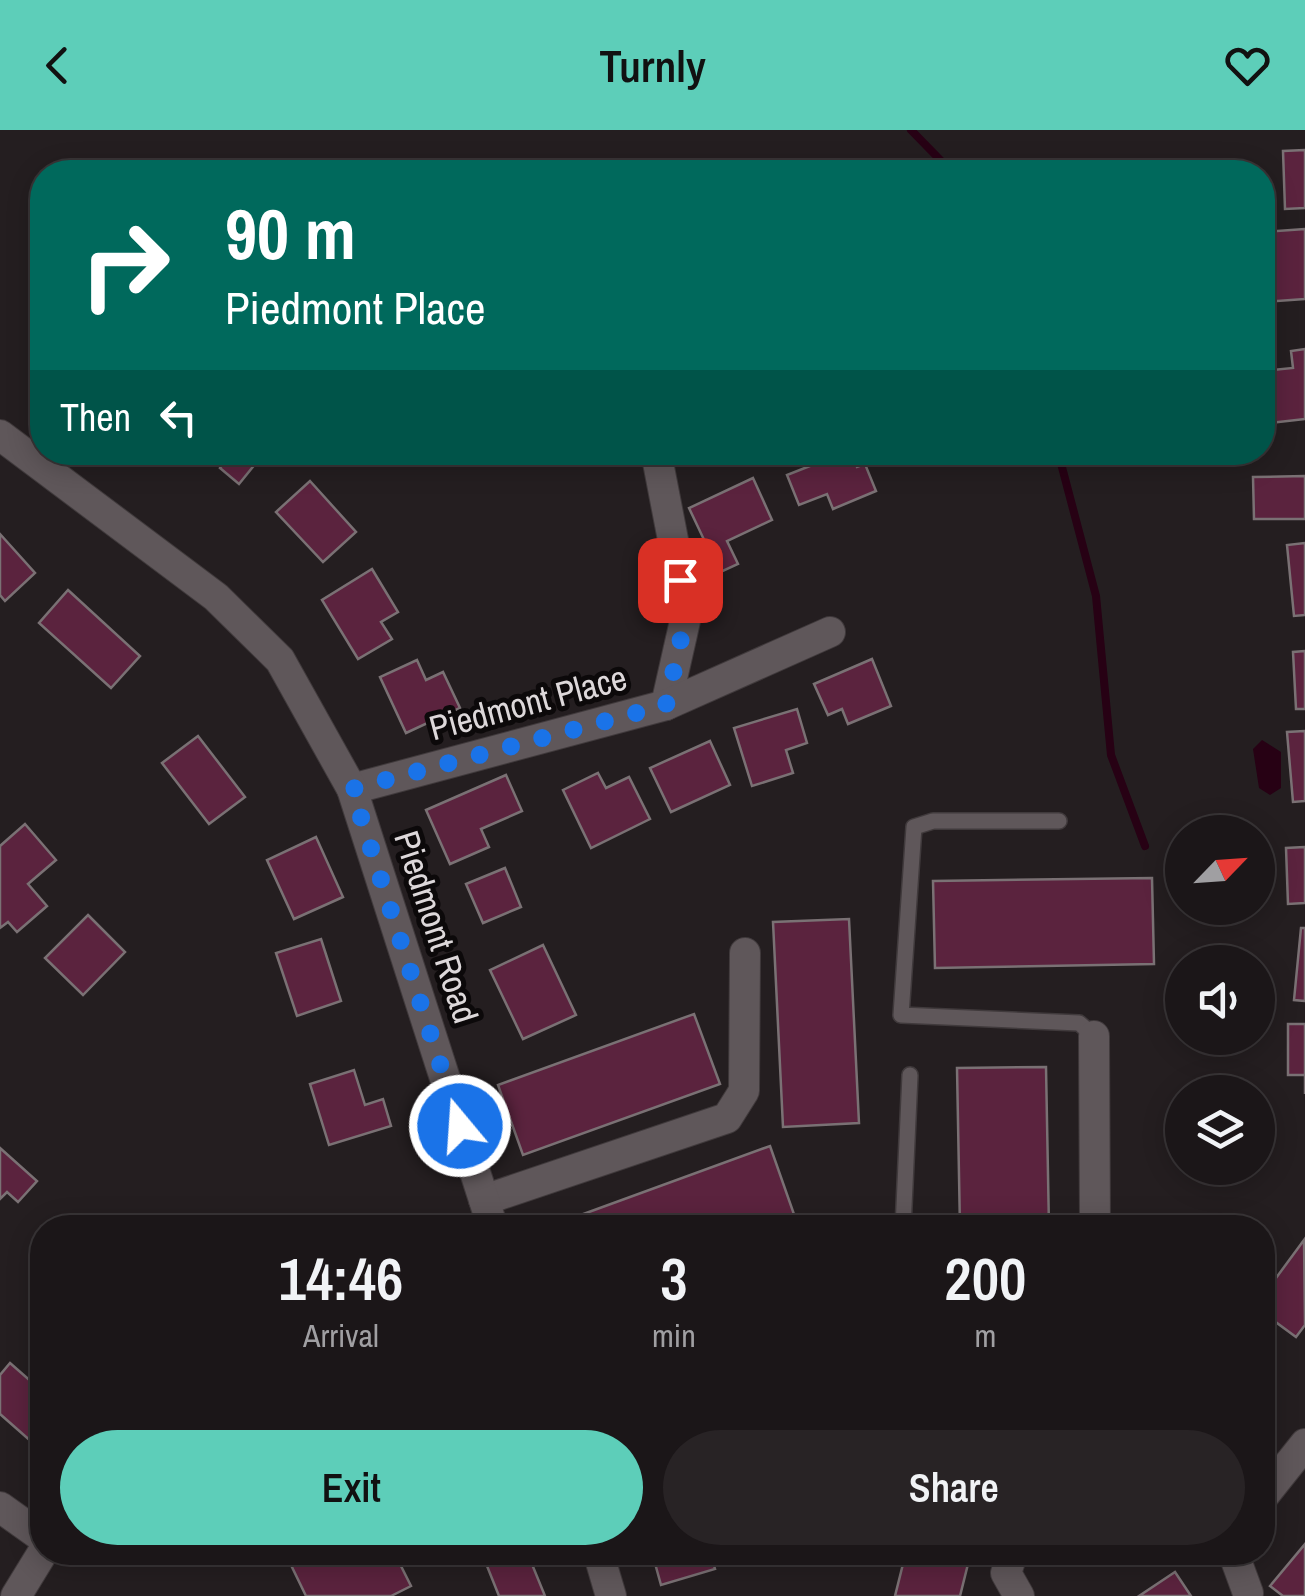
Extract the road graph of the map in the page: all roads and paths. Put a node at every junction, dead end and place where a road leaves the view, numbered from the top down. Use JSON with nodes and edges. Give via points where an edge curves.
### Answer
{"nodes":[{"id":1,"x":0,"y":436,"type":"edge"},
{"id":2,"x":30,"y":458,"type":"edge"},
{"id":3,"x":39,"y":465,"type":"edge"},
{"id":4,"x":659,"y":465,"type":"edge"},
{"id":5,"x":830,"y":632,"type":"dead end"},
{"id":6,"x":666,"y":705,"type":"junction"},
{"id":7,"x":352,"y":789,"type":"junction"},
{"id":8,"x":1059,"y":821,"type":"dead end"},
{"id":9,"x":745,"y":954,"type":"dead end"},
{"id":10,"x":1094,"y":1036,"type":"joint"},
{"id":11,"x":910,"y":1075,"type":"dead end"},
{"id":12,"x":489,"y":1214,"type":"edge"},
{"id":13,"x":904,"y":1215,"type":"edge"},
{"id":14,"x":1095,"y":1215,"type":"edge"},
{"id":15,"x":1305,"y":1444,"type":"edge"},
{"id":16,"x":1275,"y":1482,"type":"edge"},
{"id":17,"x":0,"y":1507,"type":"edge"},
{"id":18,"x":30,"y":1528,"type":"edge"},
{"id":19,"x":35,"y":1565,"type":"edge"},
{"id":20,"x":602,"y":1565,"type":"edge"},
{"id":21,"x":1009,"y":1565,"type":"edge"},
{"id":22,"x":1238,"y":1565,"type":"edge"},
{"id":23,"x":1248,"y":1593,"type":"dead end"},
{"id":24,"x":16,"y":1596,"type":"edge"},
{"id":25,"x":612,"y":1596,"type":"edge"},
{"id":26,"x":1019,"y":1596,"type":"edge"}],
"edges":[{"from":1,"to":2,"type":"street","name":"Piedmont Road"},
{"from":3,"to":7,"type":"street","name":"Piedmont Road","via":[[216,596],[280,660]]},
{"from":4,"to":6,"type":"street","via":[[687,612]]},
{"from":5,"to":6,"type":"street","name":"Piedmont Place"},
{"from":6,"to":7,"type":"street","name":"Piedmont Place"},
{"from":7,"to":12,"type":"street","name":"Piedmont Road"},
{"from":8,"to":10,"type":"lane","via":[[933,822],[914,828],[901,1015],[1079,1024]]},
{"from":9,"to":12,"type":"street","via":[[744,1091],[727,1118]]},
{"from":10,"to":14,"type":"street"},
{"from":11,"to":13,"type":"lane"},
{"from":15,"to":16,"type":"street"},
{"from":17,"to":18,"type":"street"},
{"from":19,"to":24,"type":"street"},
{"from":20,"to":25,"type":"street"},
{"from":21,"to":26,"type":"street","via":[[1006,1574]]},
{"from":22,"to":23,"type":"street"}]}
